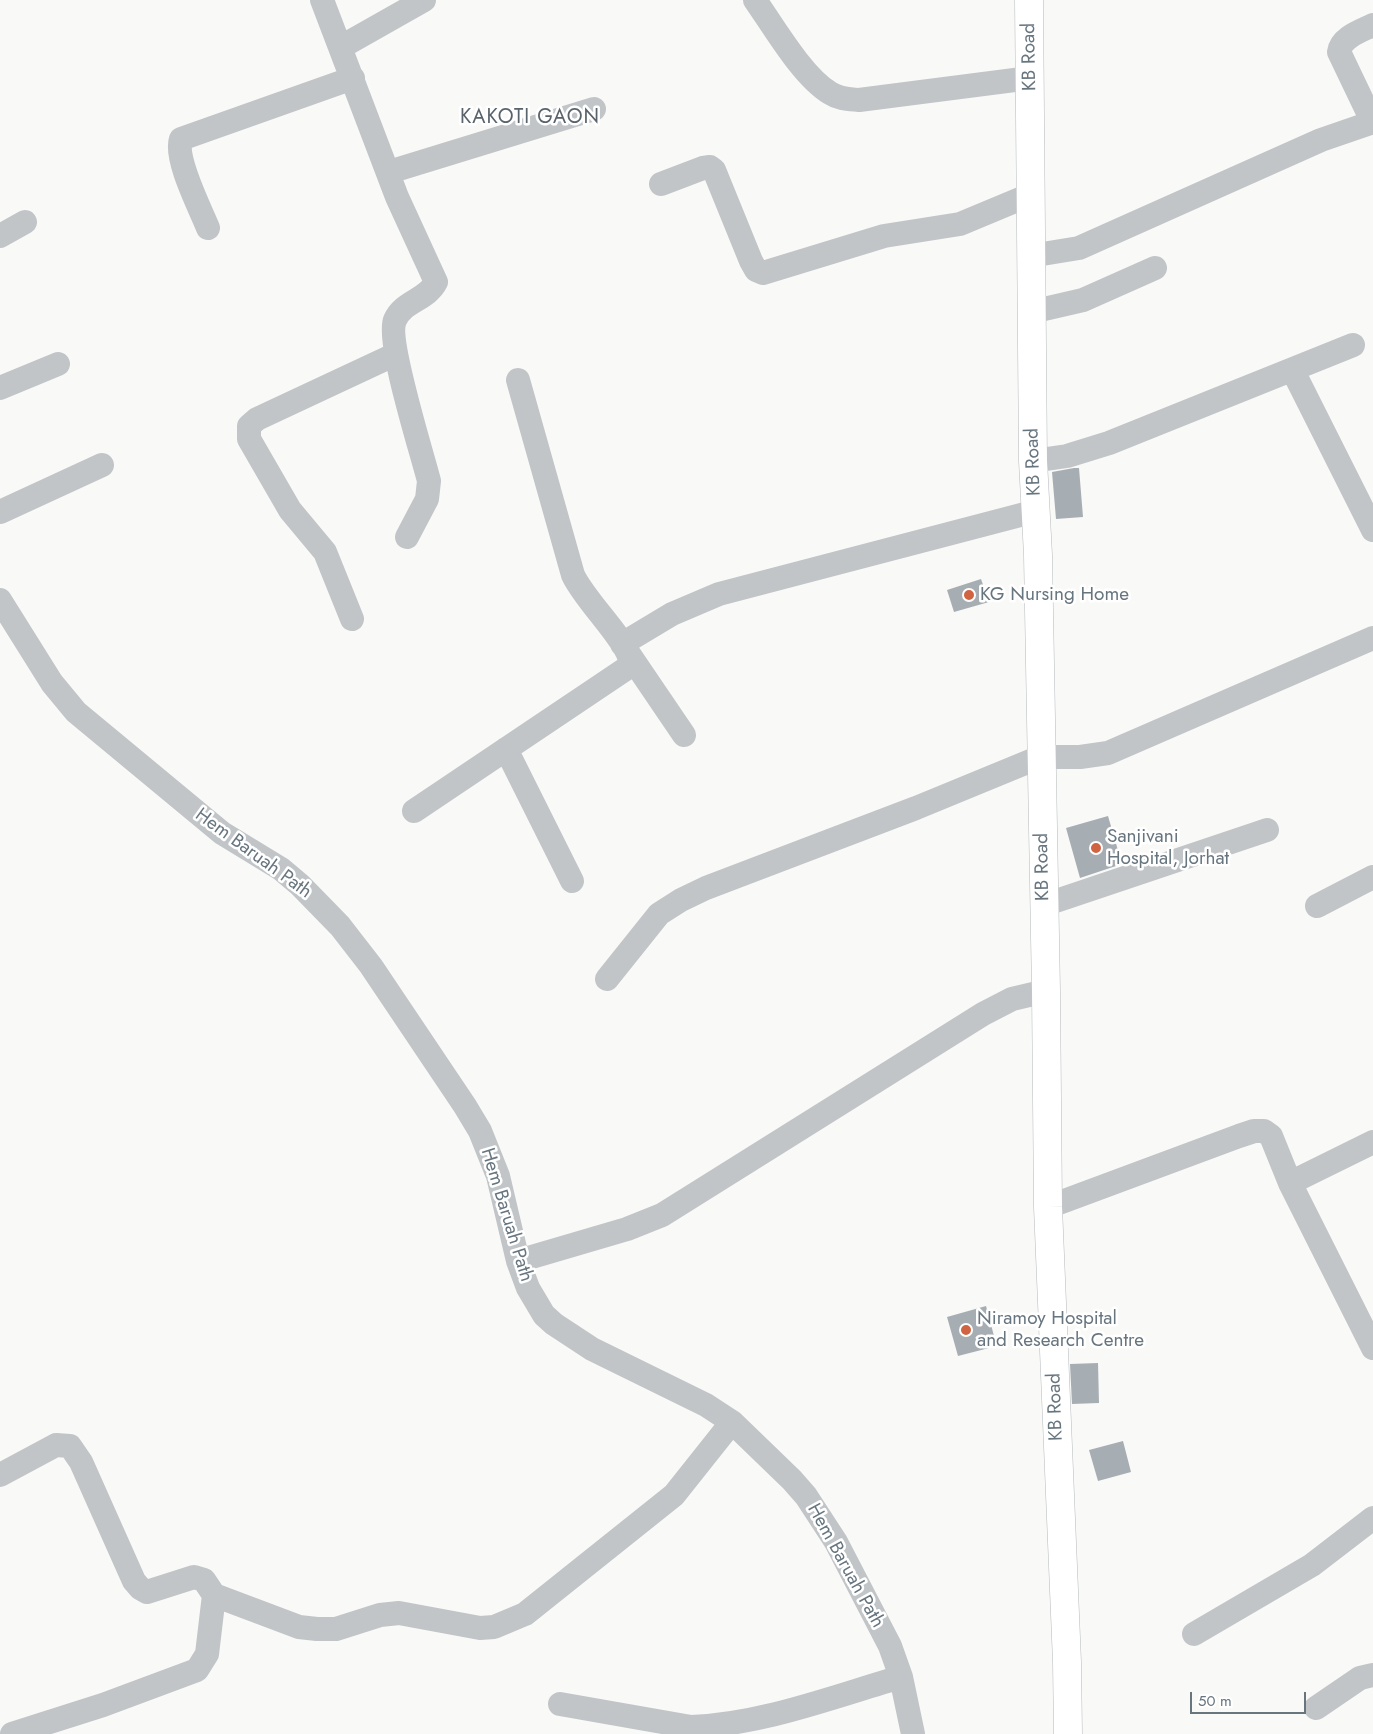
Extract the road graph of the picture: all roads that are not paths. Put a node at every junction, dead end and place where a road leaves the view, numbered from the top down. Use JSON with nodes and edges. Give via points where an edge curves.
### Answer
{"nodes":[{"id":1,"x":322,"y":0,"type":"edge"},
{"id":2,"x":424,"y":0,"type":"edge"},
{"id":3,"x":755,"y":0,"type":"edge"},
{"id":4,"x":1029,"y":0,"type":"edge"},
{"id":5,"x":1373,"y":24,"type":"edge"},
{"id":6,"x":341,"y":47,"type":"junction"},
{"id":7,"x":353,"y":78,"type":"junction"},
{"id":8,"x":1030,"y":78,"type":"junction"},
{"id":9,"x":594,"y":109,"type":"dead end"},
{"id":10,"x":1373,"y":123,"type":"edge"},
{"id":11,"x":388,"y":172,"type":"junction"},
{"id":12,"x":661,"y":184,"type":"dead end"},
{"id":13,"x":1032,"y":194,"type":"junction"},
{"id":14,"x":25,"y":222,"type":"dead end"},
{"id":15,"x":208,"y":228,"type":"dead end"},
{"id":16,"x":0,"y":236,"type":"edge"},
{"id":17,"x":1030,"y":256,"type":"junction"},
{"id":18,"x":1155,"y":268,"type":"dead end"},
{"id":19,"x":1031,"y":312,"type":"junction"},
{"id":20,"x":1353,"y":345,"type":"dead end"},
{"id":21,"x":396,"y":354,"type":"junction"},
{"id":22,"x":58,"y":364,"type":"dead end"},
{"id":23,"x":1293,"y":371,"type":"junction"},
{"id":24,"x":518,"y":380,"type":"dead end"},
{"id":25,"x":0,"y":388,"type":"edge"},
{"id":26,"x":1033,"y":461,"type":"junction"},
{"id":27,"x":102,"y":465,"type":"dead end"},
{"id":28,"x":1036,"y":511,"type":"junction"},
{"id":29,"x":0,"y":512,"type":"edge"},
{"id":30,"x":1373,"y":530,"type":"edge"},
{"id":31,"x":407,"y":537,"type":"dead end"},
{"id":32,"x":0,"y":600,"type":"edge"},
{"id":33,"x":352,"y":619,"type":"dead end"},
{"id":34,"x":1373,"y":638,"type":"edge"},
{"id":35,"x":625,"y":649,"type":"junction"},
{"id":36,"x":684,"y":735,"type":"dead end"},
{"id":37,"x":506,"y":749,"type":"junction"},
{"id":38,"x":1040,"y":757,"type":"junction"},
{"id":39,"x":414,"y":811,"type":"dead end"},
{"id":40,"x":1267,"y":830,"type":"dead end"},
{"id":41,"x":1373,"y":878,"type":"edge"},
{"id":42,"x":572,"y":881,"type":"dead end"},
{"id":43,"x":1044,"y":905,"type":"junction"},
{"id":44,"x":1317,"y":906,"type":"dead end"},
{"id":45,"x":607,"y":978,"type":"dead end"},
{"id":46,"x":1046,"y":991,"type":"junction"},
{"id":47,"x":1373,"y":1142,"type":"edge"},
{"id":48,"x":1290,"y":1183,"type":"junction"},
{"id":49,"x":1048,"y":1207,"type":"junction"},
{"id":50,"x":518,"y":1261,"type":"junction"},
{"id":51,"x":1373,"y":1348,"type":"edge"},
{"id":52,"x":732,"y":1422,"type":"junction"},
{"id":53,"x":0,"y":1475,"type":"edge"},
{"id":54,"x":1373,"y":1518,"type":"edge"},
{"id":55,"x":214,"y":1595,"type":"junction"},
{"id":56,"x":1194,"y":1634,"type":"dead end"},
{"id":57,"x":1373,"y":1675,"type":"edge"},
{"id":58,"x":901,"y":1677,"type":"junction"},
{"id":59,"x":560,"y":1704,"type":"dead end"},
{"id":60,"x":1316,"y":1708,"type":"dead end"},
{"id":61,"x":12,"y":1734,"type":"edge"},
{"id":62,"x":913,"y":1734,"type":"edge"},
{"id":63,"x":1068,"y":1734,"type":"edge"}],
"edges":[{"from":1,"to":6,"type":"street"},
{"from":2,"to":6,"type":"street"},
{"from":3,"to":8,"type":"street","via":[[819,85],[842,99],[859,100]]},
{"from":4,"to":8,"type":"main road","name":"KB Road"},
{"from":5,"to":10,"type":"street","via":[[1345,40],[1339,52]]},
{"from":6,"to":7,"type":"street"},
{"from":7,"to":11,"type":"street"},
{"from":7,"to":15,"type":"street","via":[[180,139],[181,159]]},
{"from":8,"to":13,"type":"main road","name":"KB Road"},
{"from":9,"to":11,"type":"street"},
{"from":10,"to":17,"type":"street","via":[[1304,147],[1079,248]]},
{"from":11,"to":21,"type":"street","via":[[436,282],[429,293],[410,303],[394,321]]},
{"from":12,"to":13,"type":"street","via":[[703,168],[714,170],[751,261],[756,270],[763,273],[884,236],[960,224]]},
{"from":13,"to":17,"type":"main road","name":"KB Road"},
{"from":14,"to":16,"type":"street"},
{"from":17,"to":19,"type":"main road","name":"KB Road"},
{"from":18,"to":19,"type":"street","via":[[1083,300]]},
{"from":19,"to":26,"type":"main road","name":"KB Road"},
{"from":20,"to":23,"type":"street"},
{"from":21,"to":31,"type":"street","via":[[429,481],[427,499]]},
{"from":21,"to":33,"type":"street","via":[[257,419],[249,426],[251,444],[290,510],[325,552]]},
{"from":22,"to":25,"type":"street"},
{"from":23,"to":26,"type":"street","via":[[1095,448]]},
{"from":23,"to":30,"type":"street"},
{"from":24,"to":35,"type":"street","via":[[574,575],[581,591]]},
{"from":26,"to":28,"type":"main road","name":"KB Road"},
{"from":27,"to":29,"type":"street"},
{"from":28,"to":35,"type":"street","via":[[719,594],[672,614]]},
{"from":28,"to":38,"type":"main road","name":"KB Road"},
{"from":32,"to":50,"type":"street","name":"Hem Baruah Path","via":[[52,683],[76,712],[222,833],[281,869],[316,900],[357,948],[480,1132],[495,1169]]},
{"from":34,"to":38,"type":"street","via":[[1108,753],[1080,758]]},
{"from":35,"to":36,"type":"street"},
{"from":35,"to":37,"type":"street","via":[[630,660],[627,668]]},
{"from":37,"to":39,"type":"street"},
{"from":37,"to":42,"type":"street"},
{"from":38,"to":43,"type":"main road","name":"KB Road"},
{"from":38,"to":45,"type":"street","via":[[681,900],[659,914]]},
{"from":40,"to":43,"type":"street"},
{"from":41,"to":44,"type":"street"},
{"from":43,"to":46,"type":"main road","name":"KB Road"},
{"from":46,"to":49,"type":"main road","name":"KB Road"},
{"from":46,"to":50,"type":"street","via":[[1012,999],[983,1014],[662,1215],[627,1229]]},
{"from":47,"to":48,"type":"street"},
{"from":48,"to":49,"type":"street","via":[[1271,1136],[1254,1130]]},
{"from":48,"to":51,"type":"street"},
{"from":49,"to":63,"type":"main road","name":"KB Road"},
{"from":50,"to":52,"type":"street","name":"Hem Baruah Path","via":[[534,1301],[554,1324],[592,1349],[706,1405]]},
{"from":52,"to":55,"type":"street","via":[[674,1495],[525,1614],[494,1627],[480,1628],[399,1613],[380,1615],[336,1629],[299,1627]]},
{"from":52,"to":58,"type":"street","name":"Hem Baruah Path","via":[[792,1480],[821,1518],[868,1601]]},
{"from":53,"to":55,"type":"street","via":[[56,1445],[70,1446],[81,1462],[140,1588],[147,1592],[158,1590],[194,1577],[204,1580]]},
{"from":54,"to":56,"type":"street","via":[[1304,1570]]},
{"from":55,"to":61,"type":"street","via":[[207,1654],[197,1670]]},
{"from":57,"to":60,"type":"street","via":[[1360,1678]]},
{"from":58,"to":59,"type":"street","via":[[750,1721],[712,1726],[691,1727]]},
{"from":58,"to":62,"type":"street","name":"Hem Baruah Path"}]}
